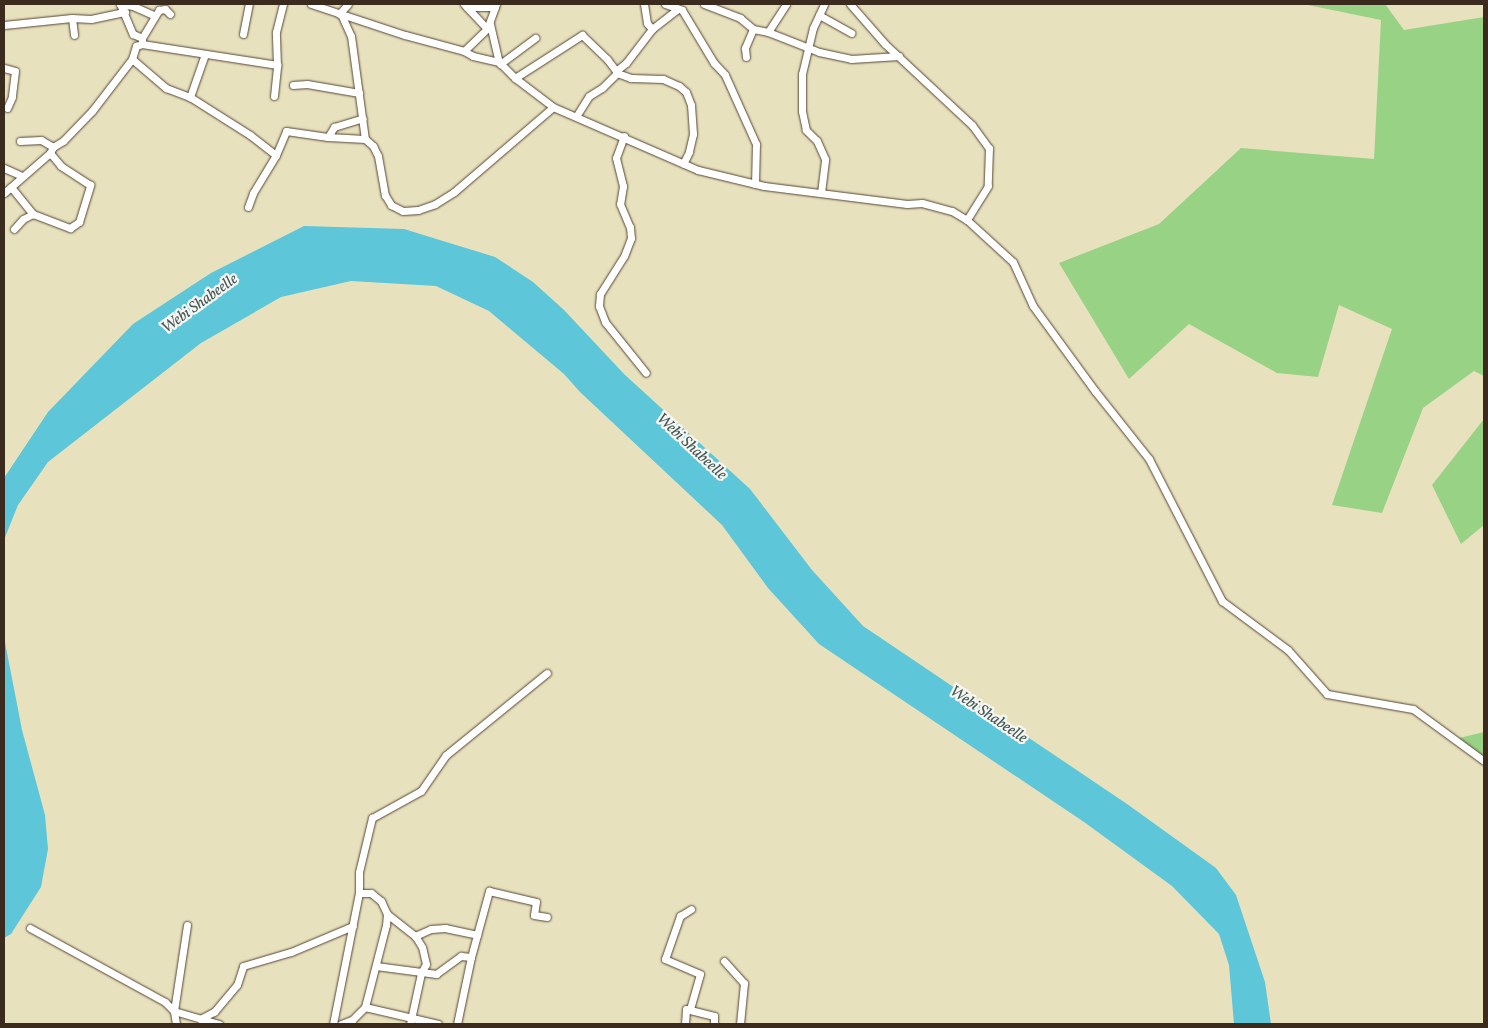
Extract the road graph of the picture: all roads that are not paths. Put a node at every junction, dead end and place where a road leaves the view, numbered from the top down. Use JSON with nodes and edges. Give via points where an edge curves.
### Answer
{"nodes":[{"id":1,"x":120,"y":4,"type":"edge"},
{"id":2,"x":249,"y":4,"type":"edge"},
{"id":3,"x":283,"y":4,"type":"edge"},
{"id":4,"x":311,"y":4,"type":"edge"},
{"id":5,"x":348,"y":4,"type":"edge"},
{"id":6,"x":644,"y":4,"type":"edge"},
{"id":7,"x":665,"y":4,"type":"edge"},
{"id":8,"x":704,"y":4,"type":"edge"},
{"id":9,"x":786,"y":4,"type":"edge"},
{"id":10,"x":824,"y":4,"type":"edge"},
{"id":11,"x":850,"y":4,"type":"edge"},
{"id":12,"x":466,"y":5,"type":"edge"},
{"id":13,"x":496,"y":5,"type":"edge"},
{"id":14,"x":715,"y":5,"type":"edge"},
{"id":15,"x":681,"y":8,"type":"edge"},
{"id":16,"x":167,"y":9,"type":"edge"},
{"id":17,"x":125,"y":12,"type":"junction"},
{"id":18,"x":340,"y":14,"type":"junction"},
{"id":19,"x":819,"y":14,"type":"junction"},
{"id":20,"x":155,"y":16,"type":"junction"},
{"id":21,"x":72,"y":18,"type":"junction"},
{"id":22,"x":489,"y":20,"type":"junction"},
{"id":23,"x":4,"y":25,"type":"edge"},
{"id":24,"x":487,"y":29,"type":"junction"},
{"id":25,"x":652,"y":29,"type":"junction"},
{"id":26,"x":753,"y":29,"type":"junction"},
{"id":27,"x":768,"y":32,"type":"junction"},
{"id":28,"x":851,"y":33,"type":"dead end"},
{"id":29,"x":243,"y":34,"type":"dead end"},
{"id":30,"x":74,"y":35,"type":"dead end"},
{"id":31,"x":535,"y":38,"type":"dead end"},
{"id":32,"x":142,"y":41,"type":"junction"},
{"id":33,"x":808,"y":47,"type":"junction"},
{"id":34,"x":464,"y":51,"type":"junction"},
{"id":35,"x":205,"y":54,"type":"junction"},
{"id":36,"x":612,"y":56,"type":"dead end"},
{"id":37,"x":899,"y":56,"type":"junction"},
{"id":38,"x":746,"y":57,"type":"dead end"},
{"id":39,"x":132,"y":59,"type":"junction"},
{"id":40,"x":500,"y":63,"type":"junction"},
{"id":41,"x":277,"y":65,"type":"junction"},
{"id":42,"x":4,"y":68,"type":"edge"},
{"id":43,"x":617,"y":72,"type":"junction"},
{"id":44,"x":515,"y":78,"type":"junction"},
{"id":45,"x":293,"y":85,"type":"dead end"},
{"id":46,"x":359,"y":94,"type":"junction"},
{"id":47,"x":274,"y":96,"type":"dead end"},
{"id":48,"x":190,"y":97,"type":"junction"},
{"id":49,"x":553,"y":107,"type":"junction"},
{"id":50,"x":7,"y":108,"type":"dead end"},
{"id":51,"x":577,"y":115,"type":"junction"},
{"id":52,"x":363,"y":118,"type":"junction"},
{"id":53,"x":624,"y":136,"type":"junction"},
{"id":54,"x":328,"y":137,"type":"junction"},
{"id":55,"x":365,"y":139,"type":"junction"},
{"id":56,"x":20,"y":141,"type":"dead end"},
{"id":57,"x":52,"y":150,"type":"junction"},
{"id":58,"x":276,"y":155,"type":"junction"},
{"id":59,"x":683,"y":164,"type":"junction"},
{"id":60,"x":4,"y":168,"type":"edge"},
{"id":61,"x":22,"y":176,"type":"junction"},
{"id":62,"x":755,"y":184,"type":"junction"},
{"id":63,"x":11,"y":187,"type":"junction"},
{"id":64,"x":4,"y":192,"type":"edge"},
{"id":65,"x":821,"y":193,"type":"junction"},
{"id":66,"x":248,"y":207,"type":"dead end"},
{"id":67,"x":33,"y":214,"type":"junction"},
{"id":68,"x":967,"y":220,"type":"junction"},
{"id":69,"x":14,"y":229,"type":"dead end"},
{"id":70,"x":646,"y":373,"type":"dead end"},
{"id":71,"x":547,"y":673,"type":"dead end"},
{"id":72,"x":1484,"y":761,"type":"edge"},
{"id":73,"x":359,"y":893,"type":"junction"},
{"id":74,"x":691,"y":909,"type":"dead end"},
{"id":75,"x":387,"y":914,"type":"junction"},
{"id":76,"x":547,"y":917,"type":"dead end"},
{"id":77,"x":187,"y":925,"type":"dead end"},
{"id":78,"x":353,"y":926,"type":"junction"},
{"id":79,"x":30,"y":928,"type":"dead end"},
{"id":80,"x":477,"y":935,"type":"junction"},
{"id":81,"x":415,"y":936,"type":"junction"},
{"id":82,"x":471,"y":957,"type":"junction"},
{"id":83,"x":724,"y":961,"type":"dead end"},
{"id":84,"x":376,"y":966,"type":"junction"},
{"id":85,"x":421,"y":973,"type":"junction"},
{"id":86,"x":365,"y":1007,"type":"junction"},
{"id":87,"x":690,"y":1009,"type":"junction"},
{"id":88,"x":174,"y":1011,"type":"junction"},
{"id":89,"x":200,"y":1018,"type":"junction"},
{"id":90,"x":411,"y":1021,"type":"edge"},
{"id":91,"x":176,"y":1024,"type":"edge"},
{"id":92,"x":219,"y":1024,"type":"edge"},
{"id":93,"x":333,"y":1024,"type":"edge"},
{"id":94,"x":341,"y":1024,"type":"edge"},
{"id":95,"x":438,"y":1024,"type":"edge"},
{"id":96,"x":457,"y":1024,"type":"edge"},
{"id":97,"x":685,"y":1024,"type":"edge"},
{"id":98,"x":714,"y":1024,"type":"edge"},
{"id":99,"x":740,"y":1024,"type":"edge"}],
"edges":[{"from":1,"to":17,"type":"street"},
{"from":1,"to":20,"type":"street"},
{"from":2,"to":29,"type":"street"},
{"from":3,"to":41,"type":"street","via":[[276,32]]},
{"from":4,"to":18,"type":"street"},
{"from":5,"to":18,"type":"street"},
{"from":6,"to":25,"type":"street","via":[[647,23]]},
{"from":7,"to":15,"type":"street"},
{"from":8,"to":14,"type":"street"},
{"from":9,"to":27,"type":"street"},
{"from":10,"to":19,"type":"street"},
{"from":11,"to":37,"type":"street"},
{"from":12,"to":13,"type":"street"},
{"from":12,"to":24,"type":"street"},
{"from":13,"to":22,"type":"street"},
{"from":14,"to":26,"type":"street"},
{"from":15,"to":25,"type":"street"},
{"from":15,"to":62,"type":"street","via":[[714,63],[725,75],[736,105],[752,133],[756,144]]},
{"from":16,"to":20,"type":"street","via":[[159,10]]},
{"from":17,"to":21,"type":"street","via":[[91,19]]},
{"from":17,"to":32,"type":"street","via":[[133,34]]},
{"from":18,"to":34,"type":"street"},
{"from":18,"to":46,"type":"street","via":[[351,36]]},
{"from":19,"to":28,"type":"street"},
{"from":19,"to":33,"type":"street"},
{"from":20,"to":32,"type":"street"},
{"from":21,"to":23,"type":"street"},
{"from":21,"to":30,"type":"street"},
{"from":22,"to":24,"type":"street"},
{"from":22,"to":40,"type":"street","via":[[491,38]]},
{"from":24,"to":34,"type":"street"},
{"from":25,"to":43,"type":"street"},
{"from":26,"to":27,"type":"street"},
{"from":26,"to":38,"type":"street","via":[[745,48]]},
{"from":27,"to":33,"type":"street"},
{"from":31,"to":40,"type":"street"},
{"from":32,"to":35,"type":"street"},
{"from":32,"to":39,"type":"street","via":[[136,46]]},
{"from":33,"to":37,"type":"street","via":[[851,59]]},
{"from":33,"to":65,"type":"street","via":[[802,74],[802,111],[806,130],[817,142],[825,159]]},
{"from":34,"to":40,"type":"street"},
{"from":35,"to":41,"type":"street"},
{"from":35,"to":48,"type":"street"},
{"from":36,"to":43,"type":"street"},
{"from":37,"to":68,"type":"street","via":[[972,125],[989,148],[988,186]]},
{"from":39,"to":48,"type":"street","via":[[166,88]]},
{"from":39,"to":57,"type":"street","via":[[92,111]]},
{"from":40,"to":44,"type":"street"},
{"from":41,"to":47,"type":"street"},
{"from":42,"to":50,"type":"street","via":[[15,70],[12,97]]},
{"from":43,"to":44,"type":"street","via":[[582,35]]},
{"from":43,"to":51,"type":"street","via":[[589,96]]},
{"from":43,"to":59,"type":"street","via":[[631,78],[663,79],[686,92],[691,105],[692,134]]},
{"from":44,"to":49,"type":"street"},
{"from":45,"to":46,"type":"street","via":[[307,84]]},
{"from":46,"to":52,"type":"street"},
{"from":48,"to":58,"type":"street"},
{"from":49,"to":51,"type":"street"},
{"from":49,"to":55,"type":"street","via":[[454,192],[418,210],[403,211],[391,205],[385,195],[378,156]]},
{"from":51,"to":53,"type":"street"},
{"from":52,"to":54,"type":"street","via":[[334,127]]},
{"from":52,"to":55,"type":"street"},
{"from":53,"to":59,"type":"street"},
{"from":53,"to":70,"type":"street","via":[[616,158],[623,186],[620,204],[631,238],[624,256],[600,294],[599,306],[606,322]]},
{"from":54,"to":55,"type":"street"},
{"from":54,"to":58,"type":"street","via":[[286,131]]},
{"from":56,"to":57,"type":"street","via":[[41,140]]},
{"from":57,"to":61,"type":"street"},
{"from":57,"to":67,"type":"street","via":[[61,166],[90,185],[85,206],[79,222],[70,228]]},
{"from":58,"to":66,"type":"street"},
{"from":59,"to":62,"type":"street"},
{"from":60,"to":61,"type":"street"},
{"from":61,"to":63,"type":"street"},
{"from":62,"to":65,"type":"street"},
{"from":63,"to":64,"type":"street"},
{"from":63,"to":67,"type":"street"},
{"from":65,"to":68,"type":"street","via":[[922,203],[952,211]]},
{"from":67,"to":69,"type":"street"},
{"from":68,"to":72,"type":"street","via":[[1013,262],[1034,306],[1095,392],[1149,459],[1222,601],[1288,650],[1327,694],[1413,709]]},
{"from":71,"to":73,"type":"street","via":[[446,754],[421,791],[372,818],[359,872]]},
{"from":73,"to":75,"type":"street","via":[[371,893],[381,901]]},
{"from":73,"to":78,"type":"street"},
{"from":74,"to":87,"type":"street","via":[[680,916],[664,960],[700,974]]},
{"from":75,"to":81,"type":"street"},
{"from":75,"to":84,"type":"street"},
{"from":76,"to":80,"type":"street","via":[[534,915],[536,902],[490,891]]},
{"from":77,"to":88,"type":"street"},
{"from":78,"to":89,"type":"street","via":[[292,952],[243,966],[237,985],[214,1012]]},
{"from":78,"to":93,"type":"street"},
{"from":79,"to":88,"type":"street","via":[[165,1002]]},
{"from":80,"to":81,"type":"street","via":[[445,928]]},
{"from":80,"to":82,"type":"street"},
{"from":81,"to":85,"type":"street","via":[[426,964]]},
{"from":82,"to":85,"type":"street","via":[[462,956],[436,974]]},
{"from":82,"to":96,"type":"street"},
{"from":83,"to":99,"type":"street","via":[[744,983]]},
{"from":84,"to":85,"type":"street"},
{"from":84,"to":86,"type":"street"},
{"from":85,"to":90,"type":"street"},
{"from":86,"to":90,"type":"street"},
{"from":86,"to":94,"type":"street","via":[[352,1020]]},
{"from":87,"to":97,"type":"street","via":[[686,1008]]},
{"from":87,"to":98,"type":"street","via":[[714,1016]]},
{"from":88,"to":89,"type":"street"},
{"from":88,"to":91,"type":"street"},
{"from":89,"to":92,"type":"street"},
{"from":90,"to":95,"type":"street"}]}
